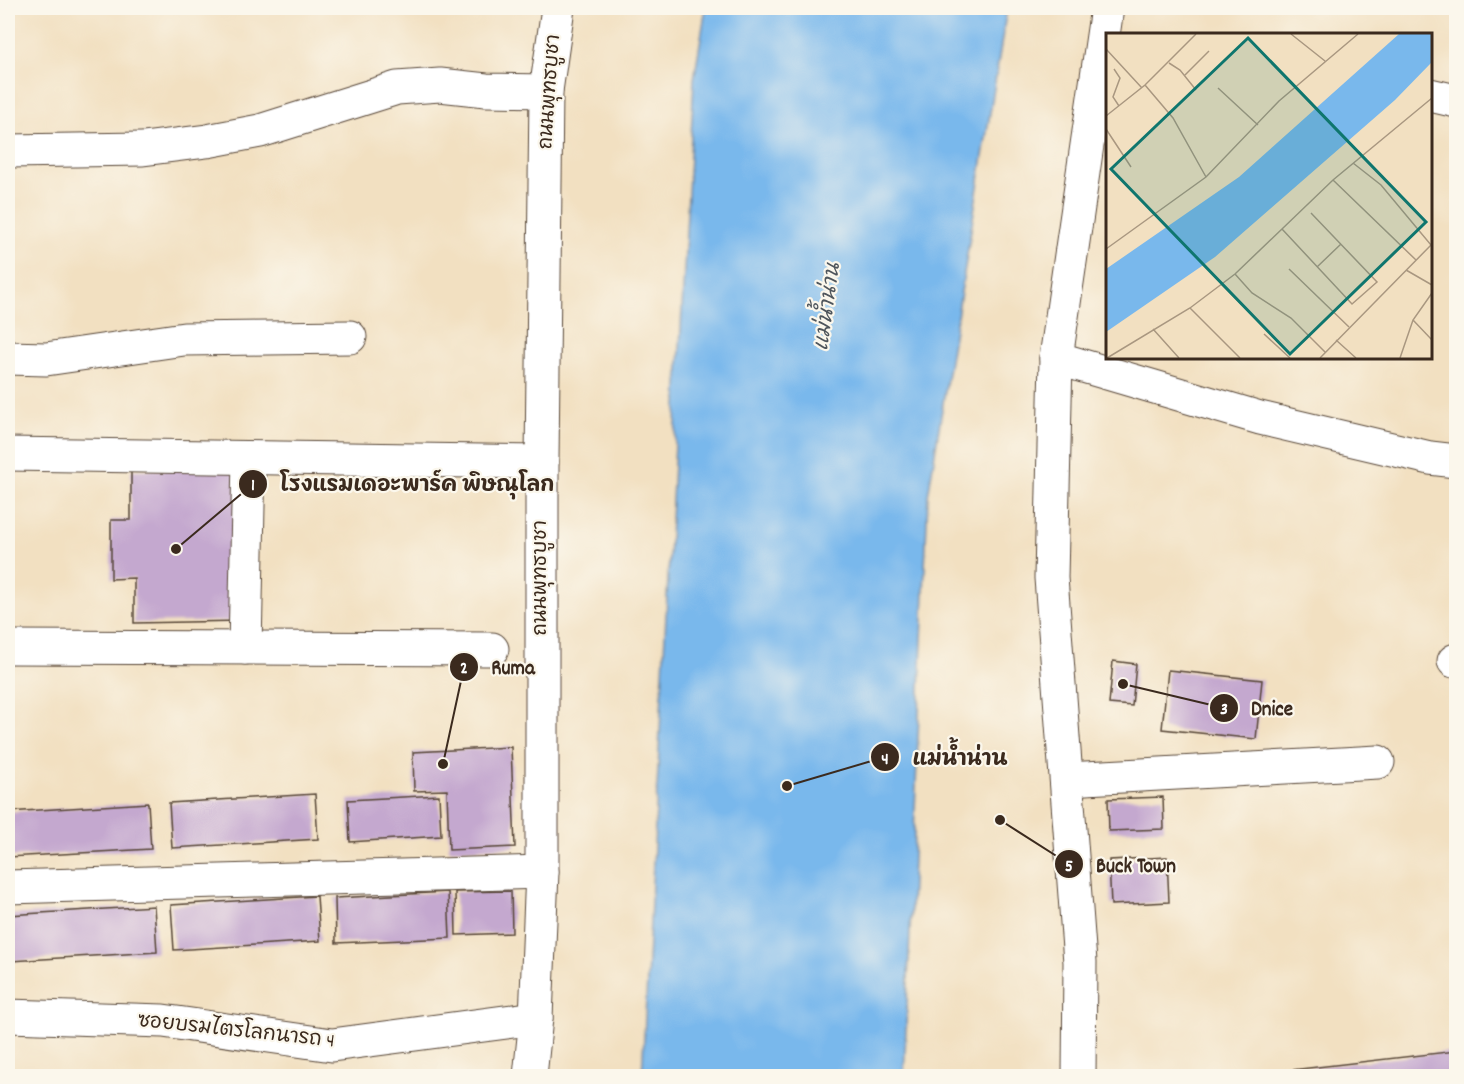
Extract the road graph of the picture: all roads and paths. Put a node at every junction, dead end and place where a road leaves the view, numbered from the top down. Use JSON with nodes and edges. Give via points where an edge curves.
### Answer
{"nodes":[{"id":1,"x":558,"y":8,"type":"edge"},
{"id":2,"x":1107,"y":8,"type":"edge"},
{"id":3,"x":546,"y":91,"type":"junction"},
{"id":4,"x":1431,"y":95,"type":"edge"},
{"id":5,"x":1456,"y":100,"type":"edge"},
{"id":6,"x":8,"y":151,"type":"edge"},
{"id":7,"x":351,"y":337,"type":"dead end"},
{"id":8,"x":8,"y":358,"type":"edge"},
{"id":9,"x":1056,"y":358,"type":"junction"},
{"id":10,"x":8,"y":454,"type":"edge"},
{"id":11,"x":249,"y":458,"type":"junction"},
{"id":12,"x":1456,"y":461,"type":"edge"},
{"id":13,"x":542,"y":462,"type":"junction"},
{"id":14,"x":8,"y":647,"type":"edge"},
{"id":15,"x":245,"y":648,"type":"junction"},
{"id":16,"x":492,"y":649,"type":"dead end"},
{"id":17,"x":1378,"y":762,"type":"dead end"},
{"id":18,"x":1067,"y":779,"type":"junction"},
{"id":19,"x":542,"y":872,"type":"junction"},
{"id":20,"x":8,"y":887,"type":"edge"},
{"id":21,"x":8,"y":1016,"type":"edge"},
{"id":22,"x":536,"y":1018,"type":"junction"},
{"id":23,"x":530,"y":1077,"type":"edge"},
{"id":24,"x":1079,"y":1077,"type":"edge"}],
"edges":[{"from":1,"to":3,"type":"street","name":"ถนนพุทธบูชา"},
{"from":2,"to":9,"type":"street"},
{"from":3,"to":6,"type":"street","via":[[440,85],[397,88],[260,131],[207,141],[143,148]]},
{"from":3,"to":13,"type":"street","name":"ถนนพุทธบูชา"},
{"from":4,"to":5,"type":"street"},
{"from":7,"to":8,"type":"street","via":[[184,339],[46,359]]},
{"from":9,"to":12,"type":"street","via":[[1260,418]]},
{"from":9,"to":18,"type":"street","via":[[1051,578]]},
{"from":10,"to":11,"type":"street"},
{"from":11,"to":13,"type":"street"},
{"from":11,"to":15,"type":"street"},
{"from":13,"to":19,"type":"street","name":"ถนนพุทธบูชา"},
{"from":14,"to":15,"type":"street"},
{"from":15,"to":16,"type":"street"},
{"from":17,"to":18,"type":"street"},
{"from":18,"to":24,"type":"street","via":[[1080,962]]},
{"from":19,"to":20,"type":"street"},
{"from":19,"to":22,"type":"street","name":"ถนนพุทธบูชา"},
{"from":21,"to":22,"type":"street","name":"ซอยบรมไตรโลกนารถ 4","via":[[163,1021],[332,1045]]},
{"from":22,"to":23,"type":"street","name":"ถนนพุทธบูชา"}]}
